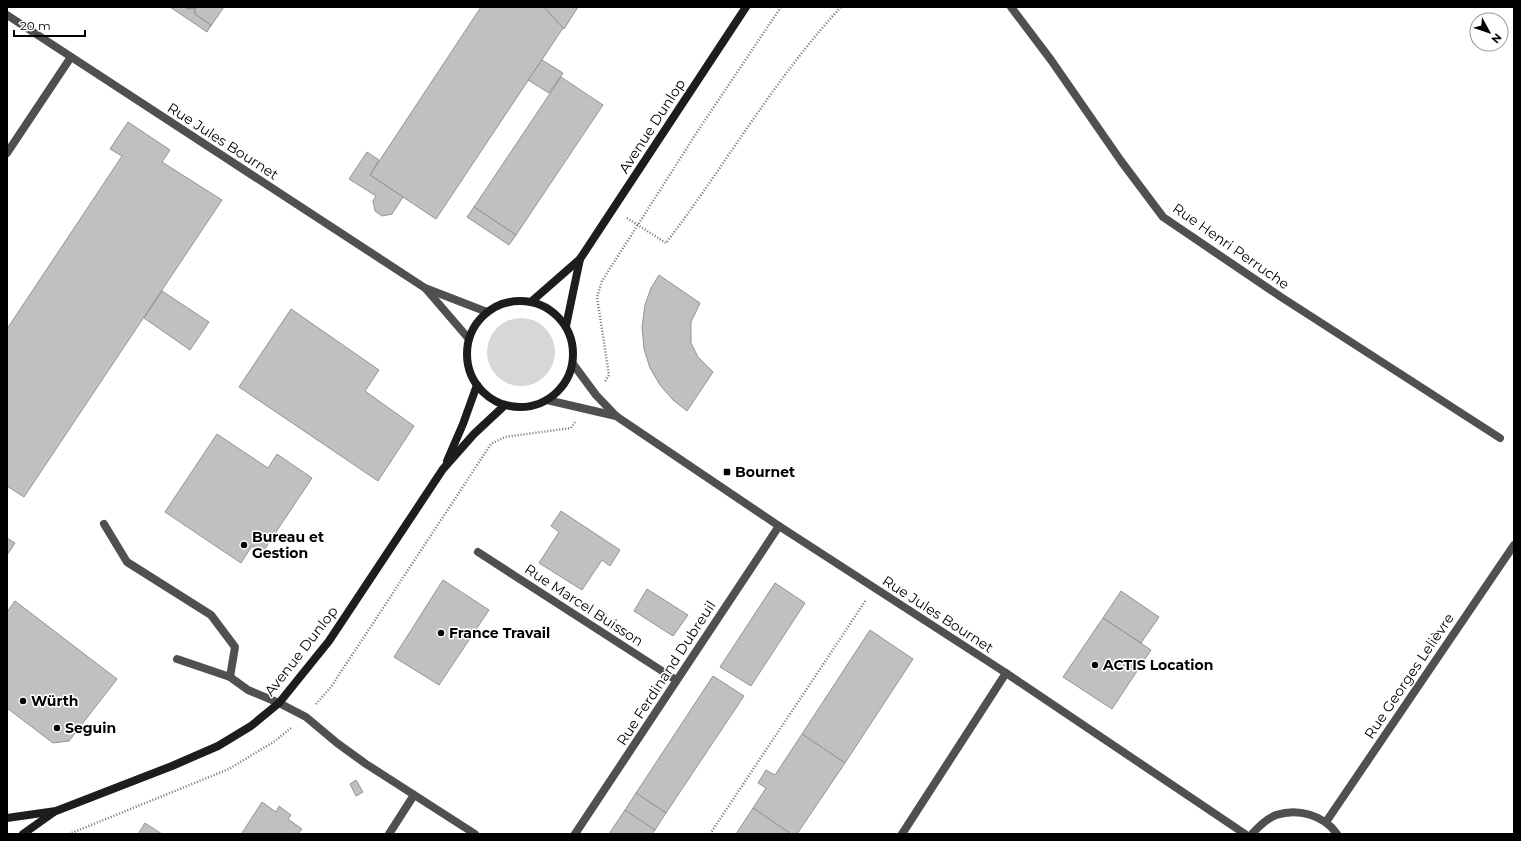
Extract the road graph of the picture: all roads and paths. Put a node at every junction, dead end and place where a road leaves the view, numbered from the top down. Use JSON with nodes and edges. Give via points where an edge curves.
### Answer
{"nodes":[{"id":1,"x":746,"y":7,"type":"edge"},
{"id":2,"x":841,"y":7,"type":"edge"},
{"id":3,"x":1011,"y":7,"type":"edge"},
{"id":4,"x":7,"y":15,"type":"edge"},
{"id":5,"x":71,"y":57,"type":"junction"},
{"id":6,"x":7,"y":153,"type":"edge"},
{"id":7,"x":614,"y":208,"type":"junction"},
{"id":8,"x":580,"y":259,"type":"junction"},
{"id":9,"x":425,"y":288,"type":"junction"},
{"id":10,"x":532,"y":301,"type":"junction"},
{"id":11,"x":487,"y":312,"type":"junction"},
{"id":12,"x":566,"y":326,"type":"junction"},
{"id":13,"x":469,"y":339,"type":"junction"},
{"id":14,"x":573,"y":364,"type":"junction"},
{"id":15,"x":477,"y":386,"type":"junction"},
{"id":16,"x":547,"y":400,"type":"junction"},
{"id":17,"x":505,"y":405,"type":"junction"},
{"id":18,"x":616,"y":416,"type":"junction"},
{"id":19,"x":1500,"y":438,"type":"dead end"},
{"id":20,"x":443,"y":469,"type":"junction"},
{"id":21,"x":104,"y":524,"type":"dead end"},
{"id":22,"x":779,"y":526,"type":"junction"},
{"id":23,"x":1514,"y":545,"type":"edge"},
{"id":24,"x":478,"y":552,"type":"dead end"},
{"id":25,"x":874,"y":588,"type":"junction"},
{"id":26,"x":177,"y":659,"type":"dead end"},
{"id":27,"x":1006,"y":674,"type":"junction"},
{"id":28,"x":230,"y":677,"type":"junction"},
{"id":29,"x":676,"y":680,"type":"junction"},
{"id":30,"x":279,"y":703,"type":"junction"},
{"id":31,"x":414,"y":795,"type":"junction"},
{"id":32,"x":56,"y":811,"type":"junction"},
{"id":33,"x":7,"y":818,"type":"edge"},
{"id":34,"x":1326,"y":822,"type":"junction"},
{"id":35,"x":23,"y":834,"type":"edge"},
{"id":36,"x":389,"y":834,"type":"edge"},
{"id":37,"x":475,"y":834,"type":"edge"},
{"id":38,"x":575,"y":834,"type":"edge"},
{"id":39,"x":710,"y":834,"type":"edge"},
{"id":40,"x":902,"y":834,"type":"edge"},
{"id":41,"x":1245,"y":834,"type":"edge"},
{"id":42,"x":1252,"y":834,"type":"edge"},
{"id":43,"x":1337,"y":834,"type":"edge"}],
"edges":[{"from":1,"to":7,"type":"street","name":"Avenue Dunlop"},
{"from":2,"to":7,"type":"path","via":[[777,87],[666,243]]},
{"from":3,"to":19,"type":"street","name":"Rue Henri Perruche","via":[[1163,217],[1281,297]]},
{"from":4,"to":5,"type":"street","name":"Rue Jules Bournet"},
{"from":5,"to":6,"type":"street"},
{"from":5,"to":9,"type":"street","name":"Rue Jules Bournet"},
{"from":7,"to":8,"type":"street","name":"Avenue Dunlop"},
{"from":8,"to":10,"type":"street","name":"Avenue Dunlop"},
{"from":8,"to":12,"type":"street","name":"Avenue Dunlop"},
{"from":9,"to":11,"type":"street","name":"Rue Jules Bournet"},
{"from":9,"to":13,"type":"street","name":"Rue Jules Bournet"},
{"from":10,"to":11,"type":"street","via":[[516,300],[501,304]]},
{"from":10,"to":12,"type":"street","via":[[546,306],[557,314]]},
{"from":11,"to":13,"type":"street","via":[[476,324]]},
{"from":12,"to":14,"type":"street","via":[[574,351]]},
{"from":13,"to":15,"type":"street","via":[[467,355],[470,371]]},
{"from":14,"to":16,"type":"street","via":[[568,379],[559,391]]},
{"from":14,"to":18,"type":"street","name":"Rue Jules Bournet","via":[[596,395]]},
{"from":15,"to":17,"type":"street","via":[[489,398]]},
{"from":15,"to":20,"type":"street","name":"Avenue Dunlop"},
{"from":16,"to":17,"type":"street","via":[[534,406]]},
{"from":16,"to":18,"type":"street","name":"Rue Jules Bournet"},
{"from":17,"to":20,"type":"street","name":"Avenue Dunlop","via":[[474,434]]},
{"from":18,"to":22,"type":"street","name":"Rue Jules Bournet"},
{"from":20,"to":30,"type":"street","name":"Avenue Dunlop","via":[[329,641]]},
{"from":21,"to":28,"type":"street","via":[[127,562],[211,615],[235,647]]},
{"from":22,"to":25,"type":"street","name":"Rue Jules Bournet"},
{"from":22,"to":29,"type":"street","name":"Rue Ferdinand Dubreuil"},
{"from":23,"to":34,"type":"street","name":"Rue Georges Lelièvre"},
{"from":24,"to":29,"type":"street","name":"Rue Marcel Buisson"},
{"from":25,"to":27,"type":"street","name":"Rue Jules Bournet"},
{"from":25,"to":39,"type":"path"},
{"from":26,"to":28,"type":"street"},
{"from":27,"to":40,"type":"street"},
{"from":27,"to":41,"type":"street","name":"Rue Jules Bournet"},
{"from":28,"to":30,"type":"street","via":[[248,690]]},
{"from":29,"to":38,"type":"street","name":"Rue Ferdinand Dubreuil"},
{"from":30,"to":31,"type":"street","via":[[306,717],[337,743]]},
{"from":30,"to":32,"type":"street","name":"Avenue Dunlop","via":[[251,726],[218,746]]},
{"from":31,"to":36,"type":"street"},
{"from":31,"to":37,"type":"street"},
{"from":32,"to":33,"type":"street","name":"Avenue Dunlop"},
{"from":32,"to":35,"type":"street","name":"Avenue Dunlop"},
{"from":34,"to":42,"type":"street","via":[[1310,814],[1293,812],[1276,815],[1261,824]]},
{"from":34,"to":43,"type":"street"}]}
